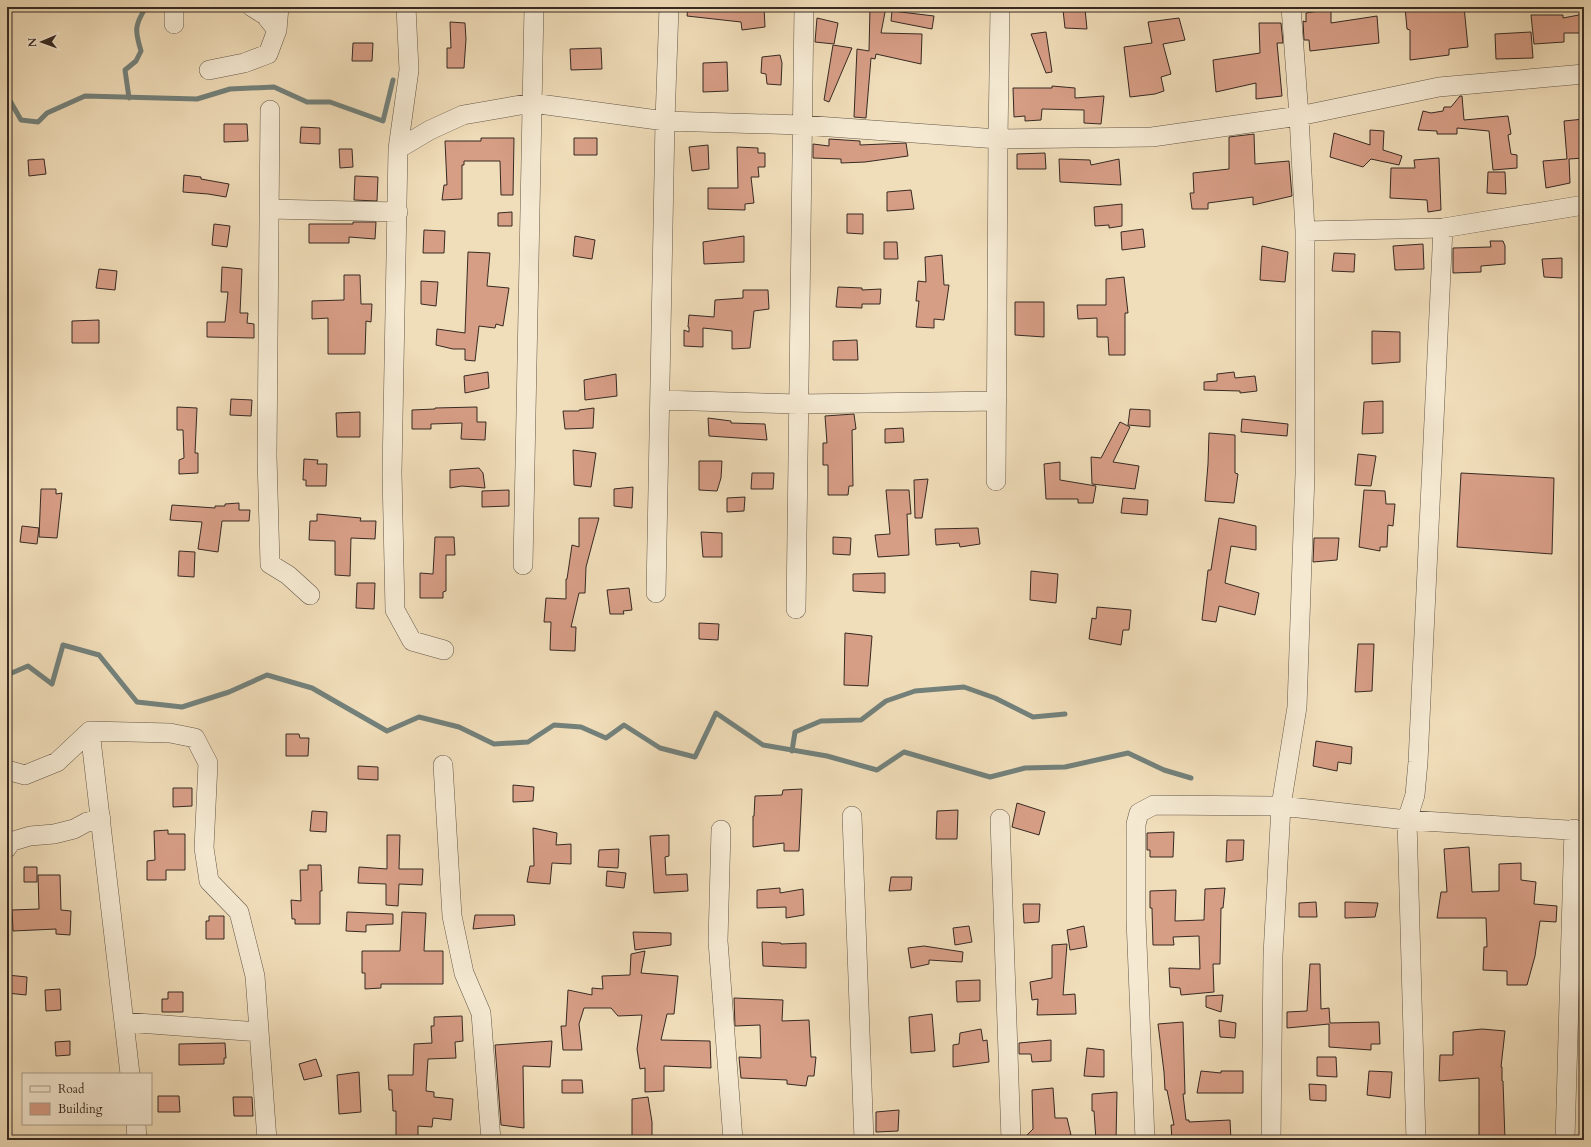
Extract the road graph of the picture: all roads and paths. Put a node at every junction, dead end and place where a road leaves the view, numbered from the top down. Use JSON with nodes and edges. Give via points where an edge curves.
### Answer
{"nodes":[{"id":1,"x":252,"y":7,"type":"edge"},
{"id":2,"x":279,"y":7,"type":"edge"},
{"id":3,"x":406,"y":7,"type":"edge"},
{"id":4,"x":534,"y":7,"type":"edge"},
{"id":5,"x":669,"y":7,"type":"edge"},
{"id":6,"x":804,"y":7,"type":"edge"},
{"id":7,"x":1000,"y":7,"type":"edge"},
{"id":8,"x":1291,"y":7,"type":"edge"},
{"id":9,"x":277,"y":30,"type":"junction"},
{"id":10,"x":209,"y":70,"type":"dead end"},
{"id":11,"x":1584,"y":74,"type":"edge"},
{"id":12,"x":532,"y":103,"type":"junction"},
{"id":13,"x":270,"y":110,"type":"dead end"},
{"id":14,"x":1299,"y":116,"type":"junction"},
{"id":15,"x":665,"y":121,"type":"junction"},
{"id":16,"x":802,"y":125,"type":"junction"},
{"id":17,"x":998,"y":139,"type":"junction"},
{"id":18,"x":398,"y":149,"type":"junction"},
{"id":19,"x":1584,"y":205,"type":"edge"},
{"id":20,"x":269,"y":209,"type":"junction"},
{"id":21,"x":398,"y":212,"type":"junction"},
{"id":22,"x":1443,"y":228,"type":"junction"},
{"id":23,"x":1305,"y":231,"type":"junction"},
{"id":24,"x":660,"y":400,"type":"junction"},
{"id":25,"x":996,"y":401,"type":"junction"},
{"id":26,"x":799,"y":404,"type":"junction"},
{"id":27,"x":996,"y":481,"type":"dead end"},
{"id":28,"x":523,"y":565,"type":"dead end"},
{"id":29,"x":656,"y":593,"type":"dead end"},
{"id":30,"x":310,"y":595,"type":"dead end"},
{"id":31,"x":796,"y":609,"type":"dead end"},
{"id":32,"x":444,"y":650,"type":"dead end"},
{"id":33,"x":90,"y":731,"type":"junction"},
{"id":34,"x":443,"y":766,"type":"dead end"},
{"id":35,"x":7,"y":770,"type":"edge"},
{"id":36,"x":1281,"y":806,"type":"junction"},
{"id":37,"x":852,"y":816,"type":"dead end"},
{"id":38,"x":101,"y":819,"type":"junction"},
{"id":39,"x":1000,"y":819,"type":"dead end"},
{"id":40,"x":1407,"y":820,"type":"junction"},
{"id":41,"x":721,"y":830,"type":"dead end"},
{"id":42,"x":1579,"y":830,"type":"edge"},
{"id":43,"x":7,"y":848,"type":"edge"},
{"id":44,"x":1579,"y":850,"type":"edge"},
{"id":45,"x":124,"y":1022,"type":"junction"},
{"id":46,"x":259,"y":1032,"type":"junction"},
{"id":47,"x":130,"y":1073,"type":"edge"},
{"id":48,"x":136,"y":1125,"type":"edge"},
{"id":49,"x":138,"y":1140,"type":"edge"},
{"id":50,"x":267,"y":1140,"type":"edge"},
{"id":51,"x":491,"y":1140,"type":"edge"},
{"id":52,"x":733,"y":1140,"type":"edge"},
{"id":53,"x":864,"y":1140,"type":"edge"},
{"id":54,"x":1011,"y":1140,"type":"edge"},
{"id":55,"x":1145,"y":1140,"type":"edge"},
{"id":56,"x":1271,"y":1140,"type":"edge"},
{"id":57,"x":1416,"y":1140,"type":"edge"},
{"id":58,"x":1565,"y":1140,"type":"edge"}],
"edges":[{"from":1,"to":9,"type":"street","via":[[265,15]]},
{"from":2,"to":9,"type":"street"},
{"from":3,"to":18,"type":"street","via":[[409,70]]},
{"from":4,"to":12,"type":"street"},
{"from":5,"to":15,"type":"street"},
{"from":6,"to":16,"type":"street"},
{"from":7,"to":17,"type":"street"},
{"from":8,"to":14,"type":"street"},
{"from":9,"to":10,"type":"street","via":[[268,54],[244,63]]},
{"from":11,"to":14,"type":"street","via":[[1439,87]]},
{"from":12,"to":15,"type":"street"},
{"from":12,"to":18,"type":"street","via":[[463,115],[430,130]]},
{"from":12,"to":28,"type":"street"},
{"from":13,"to":20,"type":"street"},
{"from":14,"to":17,"type":"street","via":[[1152,137]]},
{"from":14,"to":23,"type":"street"},
{"from":15,"to":16,"type":"street"},
{"from":15,"to":24,"type":"street"},
{"from":16,"to":17,"type":"street"},
{"from":16,"to":26,"type":"street"},
{"from":17,"to":25,"type":"street"},
{"from":18,"to":21,"type":"street"},
{"from":19,"to":22,"type":"street"},
{"from":20,"to":21,"type":"street"},
{"from":20,"to":30,"type":"street","via":[[267,456],[270,564]]},
{"from":21,"to":32,"type":"street","via":[[392,473],[395,610],[412,641]]},
{"from":22,"to":23,"type":"street"},
{"from":22,"to":40,"type":"street","via":[[1416,795]]},
{"from":23,"to":36,"type":"street","via":[[1304,474],[1297,707]]},
{"from":24,"to":26,"type":"street"},
{"from":24,"to":29,"type":"street"},
{"from":25,"to":26,"type":"street"},
{"from":25,"to":27,"type":"street"},
{"from":26,"to":31,"type":"street"},
{"from":33,"to":35,"type":"street","via":[[57,762],[25,775]]},
{"from":33,"to":38,"type":"street"},
{"from":33,"to":46,"type":"street","via":[[170,733],[195,738],[208,763],[204,848],[209,881],[239,912],[255,976]]},
{"from":34,"to":51,"type":"street","via":[[452,916],[464,973],[481,1013]]},
{"from":36,"to":40,"type":"street"},
{"from":36,"to":55,"type":"street","via":[[1154,805],[1139,813],[1136,824],[1136,919]]},
{"from":36,"to":56,"type":"street","via":[[1273,955]]},
{"from":37,"to":53,"type":"street"},
{"from":38,"to":43,"type":"street","via":[[87,822],[74,829],[10,842]]},
{"from":38,"to":45,"type":"street"},
{"from":39,"to":54,"type":"street"},
{"from":40,"to":42,"type":"street"},
{"from":40,"to":57,"type":"street"},
{"from":41,"to":52,"type":"street","via":[[718,941]]},
{"from":42,"to":44,"type":"street"},
{"from":44,"to":58,"type":"street"},
{"from":45,"to":46,"type":"street"},
{"from":45,"to":47,"type":"street"},
{"from":46,"to":50,"type":"street"},
{"from":48,"to":49,"type":"street"}]}
